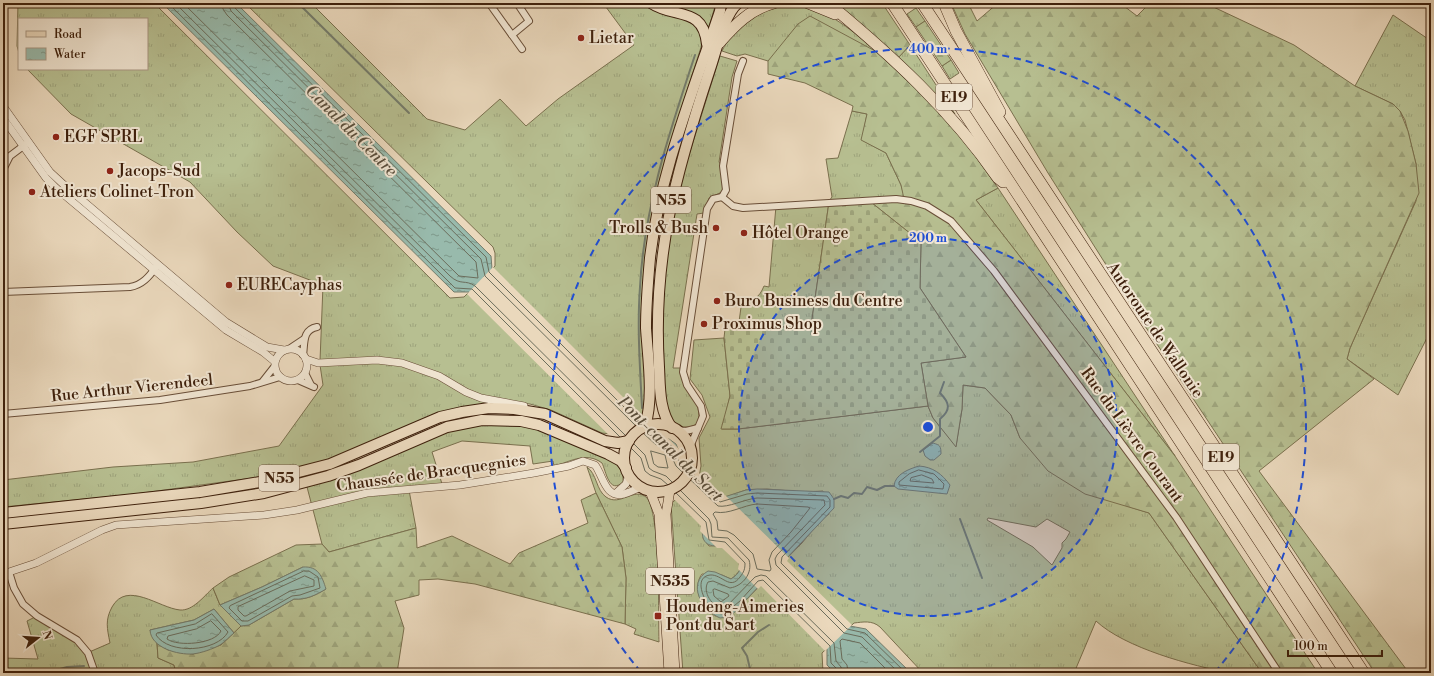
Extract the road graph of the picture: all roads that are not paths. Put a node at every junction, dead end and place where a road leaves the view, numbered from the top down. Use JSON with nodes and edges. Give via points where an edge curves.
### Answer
{"nodes":[{"id":1,"x":489,"y":3,"type":"edge"},
{"id":2,"x":517,"y":3,"type":"edge"},
{"id":3,"x":651,"y":3,"type":"edge"},
{"id":4,"x":721,"y":3,"type":"edge"},
{"id":5,"x":738,"y":3,"type":"edge"},
{"id":6,"x":774,"y":3,"type":"edge"},
{"id":7,"x":808,"y":3,"type":"edge"},
{"id":8,"x":828,"y":3,"type":"edge"},
{"id":9,"x":892,"y":3,"type":"edge"},
{"id":10,"x":922,"y":3,"type":"edge"},
{"id":11,"x":944,"y":3,"type":"edge"},
{"id":12,"x":852,"y":24,"type":"junction"},
{"id":13,"x":512,"y":35,"type":"junction"},
{"id":14,"x":707,"y":44,"type":"junction"},
{"id":15,"x":719,"y":44,"type":"junction"},
{"id":16,"x":522,"y":49,"type":"dead end"},
{"id":17,"x":743,"y":61,"type":"dead end"},
{"id":18,"x":3,"y":106,"type":"edge"},
{"id":19,"x":3,"y":118,"type":"edge"},
{"id":20,"x":1005,"y":130,"type":"junction"},
{"id":21,"x":26,"y":144,"type":"junction"},
{"id":22,"x":3,"y":170,"type":"edge"},
{"id":23,"x":1016,"y":192,"type":"junction"},
{"id":24,"x":722,"y":197,"type":"junction"},
{"id":25,"x":156,"y":267,"type":"junction"},
{"id":26,"x":3,"y":292,"type":"edge"},
{"id":27,"x":317,"y":327,"type":"dead end"},
{"id":28,"x":304,"y":339,"type":"junction"},
{"id":29,"x":286,"y":349,"type":"junction"},
{"id":30,"x":305,"y":357,"type":"junction"},
{"id":31,"x":274,"y":364,"type":"junction"},
{"id":32,"x":305,"y":373,"type":"junction"},
{"id":33,"x":280,"y":377,"type":"junction"},
{"id":34,"x":298,"y":380,"type":"junction"},
{"id":35,"x":263,"y":381,"type":"junction"},
{"id":36,"x":3,"y":414,"type":"edge"},
{"id":37,"x":545,"y":414,"type":"junction"},
{"id":38,"x":645,"y":427,"type":"junction"},
{"id":39,"x":698,"y":428,"type":"junction"},
{"id":40,"x":675,"y":429,"type":"junction"},
{"id":41,"x":629,"y":441,"type":"junction"},
{"id":42,"x":690,"y":447,"type":"junction"},
{"id":43,"x":628,"y":471,"type":"junction"},
{"id":44,"x":646,"y":489,"type":"junction"},
{"id":45,"x":670,"y":490,"type":"junction"},
{"id":46,"x":616,"y":493,"type":"junction"},
{"id":47,"x":3,"y":513,"type":"edge"},
{"id":48,"x":3,"y":524,"type":"edge"},
{"id":49,"x":6,"y":573,"type":"edge"},
{"id":50,"x":95,"y":673,"type":"edge"},
{"id":51,"x":669,"y":673,"type":"edge"},
{"id":52,"x":676,"y":673,"type":"edge"},
{"id":53,"x":1279,"y":673,"type":"edge"},
{"id":54,"x":1332,"y":673,"type":"edge"},
{"id":55,"x":1364,"y":673,"type":"edge"}],
"edges":[{"from":1,"to":13,"type":"street"},
{"from":2,"to":13,"type":"street","via":[[529,21]]},
{"from":3,"to":14,"type":"highway","via":[[696,19],[705,30]]},
{"from":4,"to":14,"type":"highway","number":"N55"},
{"from":5,"to":15,"type":"highway","number":"N55","via":[[730,12]]},
{"from":6,"to":15,"type":"highway","via":[[742,18]]},
{"from":7,"to":12,"type":"highway"},
{"from":8,"to":12,"type":"highway"},
{"from":9,"to":23,"type":"highway","number":"E19"},
{"from":10,"to":20,"type":"highway","name":"Autoroute de Wallonie","number":"E19"},
{"from":11,"to":20,"type":"highway","via":[[998,106]]},
{"from":12,"to":23,"type":"highway","via":[[930,94],[966,134],[998,178]]},
{"from":13,"to":16,"type":"street"},
{"from":14,"to":38,"type":"highway","number":"N55","via":[[681,122],[656,218],[647,291],[650,398]]},
{"from":15,"to":40,"type":"highway","number":"N55","via":[[673,190],[661,258],[658,324],[660,386],[667,421]]},
{"from":17,"to":24,"type":"street","via":[[738,74],[724,160],[726,190]]},
{"from":18,"to":21,"type":"street"},
{"from":19,"to":21,"type":"street"},
{"from":20,"to":55,"type":"highway","name":"Autoroute de Wallonie","number":"E19"},
{"from":21,"to":22,"type":"street","via":[[10,156]]},
{"from":21,"to":25,"type":"street","via":[[51,183]]},
{"from":23,"to":54,"type":"highway","number":"E19"},
{"from":24,"to":39,"type":"street","via":[[710,202],[705,214],[684,372],[687,385],[702,410],[703,419]]},
{"from":24,"to":53,"type":"street","name":"Rue du Lièvre Courant","via":[[733,206],[743,208],[904,199],[932,208],[951,221],[999,278],[1171,511]]},
{"from":25,"to":26,"type":"street","via":[[138,286]]},
{"from":25,"to":29,"type":"street","via":[[226,322],[267,347]]},
{"from":25,"to":31,"type":"street","via":[[226,330],[263,352]]},
{"from":27,"to":28,"type":"street","via":[[309,330]]},
{"from":28,"to":29,"type":"street"},
{"from":28,"to":30,"type":"street"},
{"from":29,"to":30,"type":"street","via":[[294,349]]},
{"from":29,"to":31,"type":"street","via":[[276,356]]},
{"from":30,"to":32,"type":"street"},
{"from":30,"to":37,"type":"street","via":[[318,363],[377,360],[402,362],[439,376],[481,398]]},
{"from":31,"to":33,"type":"street"},
{"from":31,"to":35,"type":"street"},
{"from":32,"to":34,"type":"street"},
{"from":32,"to":34,"type":"street","via":[[313,386]]},
{"from":33,"to":34,"type":"street","via":[[288,382]]},
{"from":33,"to":35,"type":"street","name":"Rue Arthur Vierendeel"},
{"from":35,"to":36,"type":"street","name":"Rue Arthur Vierendeel","via":[[250,386],[160,400]]},
{"from":37,"to":41,"type":"highway","number":"N55","via":[[605,441]]},
{"from":37,"to":47,"type":"highway","number":"N55","via":[[496,408],[462,412],[440,417],[330,464],[260,482],[200,492]]},
{"from":38,"to":40,"type":"highway","via":[[659,424]]},
{"from":38,"to":41,"type":"highway"},
{"from":39,"to":40,"type":"street","via":[[686,431]]},
{"from":39,"to":42,"type":"street"},
{"from":40,"to":42,"type":"highway","via":[[687,440]]},
{"from":41,"to":43,"type":"highway","via":[[625,451]]},
{"from":42,"to":45,"type":"highway","via":[[692,460],[688,472],[681,483]]},
{"from":43,"to":44,"type":"highway"},
{"from":43,"to":46,"type":"street","via":[[626,484]]},
{"from":43,"to":48,"type":"highway","number":"N55","via":[[621,461],[608,454],[539,425],[498,419],[482,420],[447,427],[353,468],[264,493],[201,503]]},
{"from":44,"to":45,"type":"highway","via":[[660,492]]},
{"from":44,"to":46,"type":"street","via":[[624,494]]},
{"from":44,"to":51,"type":"main road","number":"N535","via":[[659,514]]},
{"from":45,"to":52,"type":"main road","number":"N535","via":[[666,514]]},
{"from":46,"to":49,"type":"street","name":"Chaussée de Bracquegnies","via":[[607,489],[595,465],[583,461],[534,473],[460,485],[350,496],[280,513],[240,518],[116,525],[36,563]]},
{"from":49,"to":50,"type":"street","via":[[23,604],[37,616],[77,640],[88,653]]}]}
